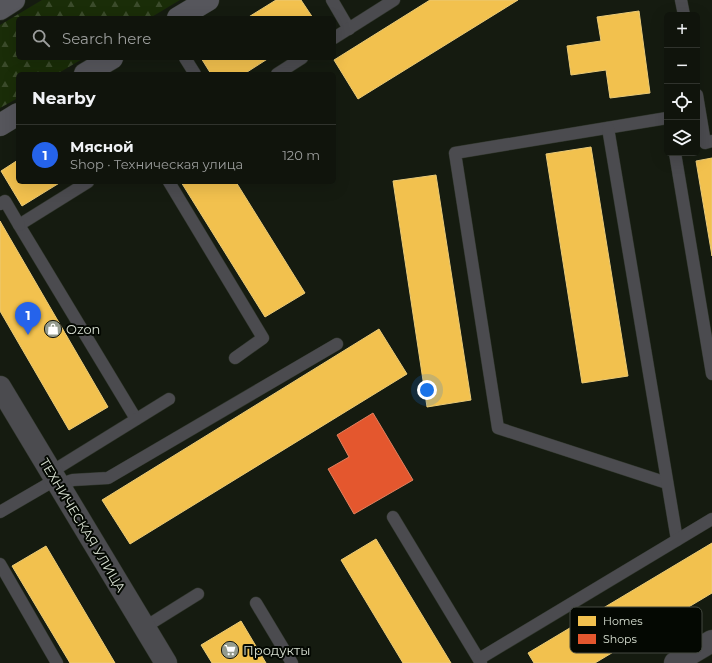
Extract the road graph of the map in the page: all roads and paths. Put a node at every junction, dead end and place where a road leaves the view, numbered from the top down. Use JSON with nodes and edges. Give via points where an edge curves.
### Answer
{"nodes":[{"id":1,"x":14,"y":0,"type":"edge"},
{"id":2,"x":208,"y":0,"type":"edge"},
{"id":3,"x":332,"y":0,"type":"edge"},
{"id":4,"x":394,"y":0,"type":"edge"},
{"id":5,"x":681,"y":0,"type":"edge"},
{"id":6,"x":0,"y":8,"type":"edge"},
{"id":7,"x":683,"y":12,"type":"edge"},
{"id":8,"x":181,"y":16,"type":"edge"},
{"id":9,"x":349,"y":29,"type":"junction"},
{"id":10,"x":336,"y":37,"type":"edge"},
{"id":11,"x":186,"y":60,"type":"edge"},
{"id":12,"x":299,"y":60,"type":"edge"},
{"id":13,"x":110,"y":64,"type":"edge"},
{"id":14,"x":90,"y":72,"type":"edge"},
{"id":15,"x":194,"y":72,"type":"edge"},
{"id":16,"x":280,"y":72,"type":"edge"},
{"id":17,"x":16,"y":115,"type":"edge"},
{"id":18,"x":664,"y":119,"type":"edge"},
{"id":19,"x":700,"y":120,"type":"edge"},
{"id":20,"x":0,"y":125,"type":"edge"},
{"id":21,"x":608,"y":128,"type":"junction"},
{"id":22,"x":705,"y":143,"type":"edge"},
{"id":23,"x":676,"y":156,"type":"edge"},
{"id":24,"x":85,"y":184,"type":"edge"},
{"id":25,"x":170,"y":184,"type":"edge"},
{"id":26,"x":0,"y":204,"type":"edge"},
{"id":27,"x":19,"y":225,"type":"junction"},
{"id":28,"x":337,"y":344,"type":"dead end"},
{"id":29,"x":235,"y":358,"type":"dead end"},
{"id":30,"x":712,"y":374,"type":"edge"},
{"id":31,"x":0,"y":387,"type":"edge"},
{"id":32,"x":169,"y":399,"type":"dead end"},
{"id":33,"x":136,"y":419,"type":"junction"},
{"id":34,"x":55,"y":479,"type":"junction"},
{"id":35,"x":667,"y":483,"type":"junction"},
{"id":36,"x":0,"y":512,"type":"edge"},
{"id":37,"x":393,"y":517,"type":"dead end"},
{"id":38,"x":712,"y":519,"type":"edge"},
{"id":39,"x":677,"y":540,"type":"junction"},
{"id":40,"x":0,"y":564,"type":"edge"},
{"id":41,"x":5,"y":584,"type":"edge"},
{"id":42,"x":198,"y":594,"type":"dead end"},
{"id":43,"x":256,"y":603,"type":"dead end"},
{"id":44,"x":145,"y":627,"type":"junction"},
{"id":45,"x":712,"y":641,"type":"edge"},
{"id":46,"x":702,"y":647,"type":"edge"},
{"id":47,"x":692,"y":653,"type":"edge"},
{"id":48,"x":480,"y":661,"type":"edge"},
{"id":49,"x":57,"y":663,"type":"edge"},
{"id":50,"x":166,"y":663,"type":"edge"},
{"id":51,"x":292,"y":663,"type":"edge"},
{"id":52,"x":675,"y":663,"type":"edge"}],
"edges":[{"from":1,"to":6,"type":"main road"},
{"from":2,"to":8,"type":"main road"},
{"from":3,"to":9,"type":"lane"},
{"from":4,"to":9,"type":"lane"},
{"from":5,"to":7,"type":"lane"},
{"from":9,"to":10,"type":"lane"},
{"from":11,"to":15,"type":"lane"},
{"from":12,"to":16,"type":"lane"},
{"from":13,"to":14,"type":"main road"},
{"from":17,"to":20,"type":"main road"},
{"from":18,"to":21,"type":"lane"},
{"from":19,"to":22,"type":"lane"},
{"from":21,"to":35,"type":"lane"},
{"from":21,"to":35,"type":"lane","via":[[455,153],[498,428]]},
{"from":23,"to":30,"type":"lane"},
{"from":24,"to":27,"type":"lane"},
{"from":25,"to":29,"type":"lane","via":[[263,338]]},
{"from":26,"to":27,"type":"lane","via":[[5,201]]},
{"from":27,"to":33,"type":"lane"},
{"from":28,"to":34,"type":"lane","via":[[108,478]]},
{"from":31,"to":34,"type":"street","name":"ТЕХНИЧЕСКАЯ УЛИЦА"},
{"from":32,"to":33,"type":"lane"},
{"from":33,"to":34,"type":"lane"},
{"from":34,"to":36,"type":"lane"},
{"from":34,"to":44,"type":"street","name":"ТЕХНИЧЕСКАЯ УЛИЦА"},
{"from":35,"to":39,"type":"lane"},
{"from":37,"to":48,"type":"lane"},
{"from":38,"to":39,"type":"lane"},
{"from":39,"to":48,"type":"lane"},
{"from":40,"to":41,"type":"lane"},
{"from":41,"to":49,"type":"lane"},
{"from":42,"to":44,"type":"lane"},
{"from":43,"to":51,"type":"lane"},
{"from":44,"to":50,"type":"street","name":"ТЕХНИЧЕСКАЯ УЛИЦА"},
{"from":45,"to":46,"type":"street"},
{"from":47,"to":52,"type":"street"}]}
